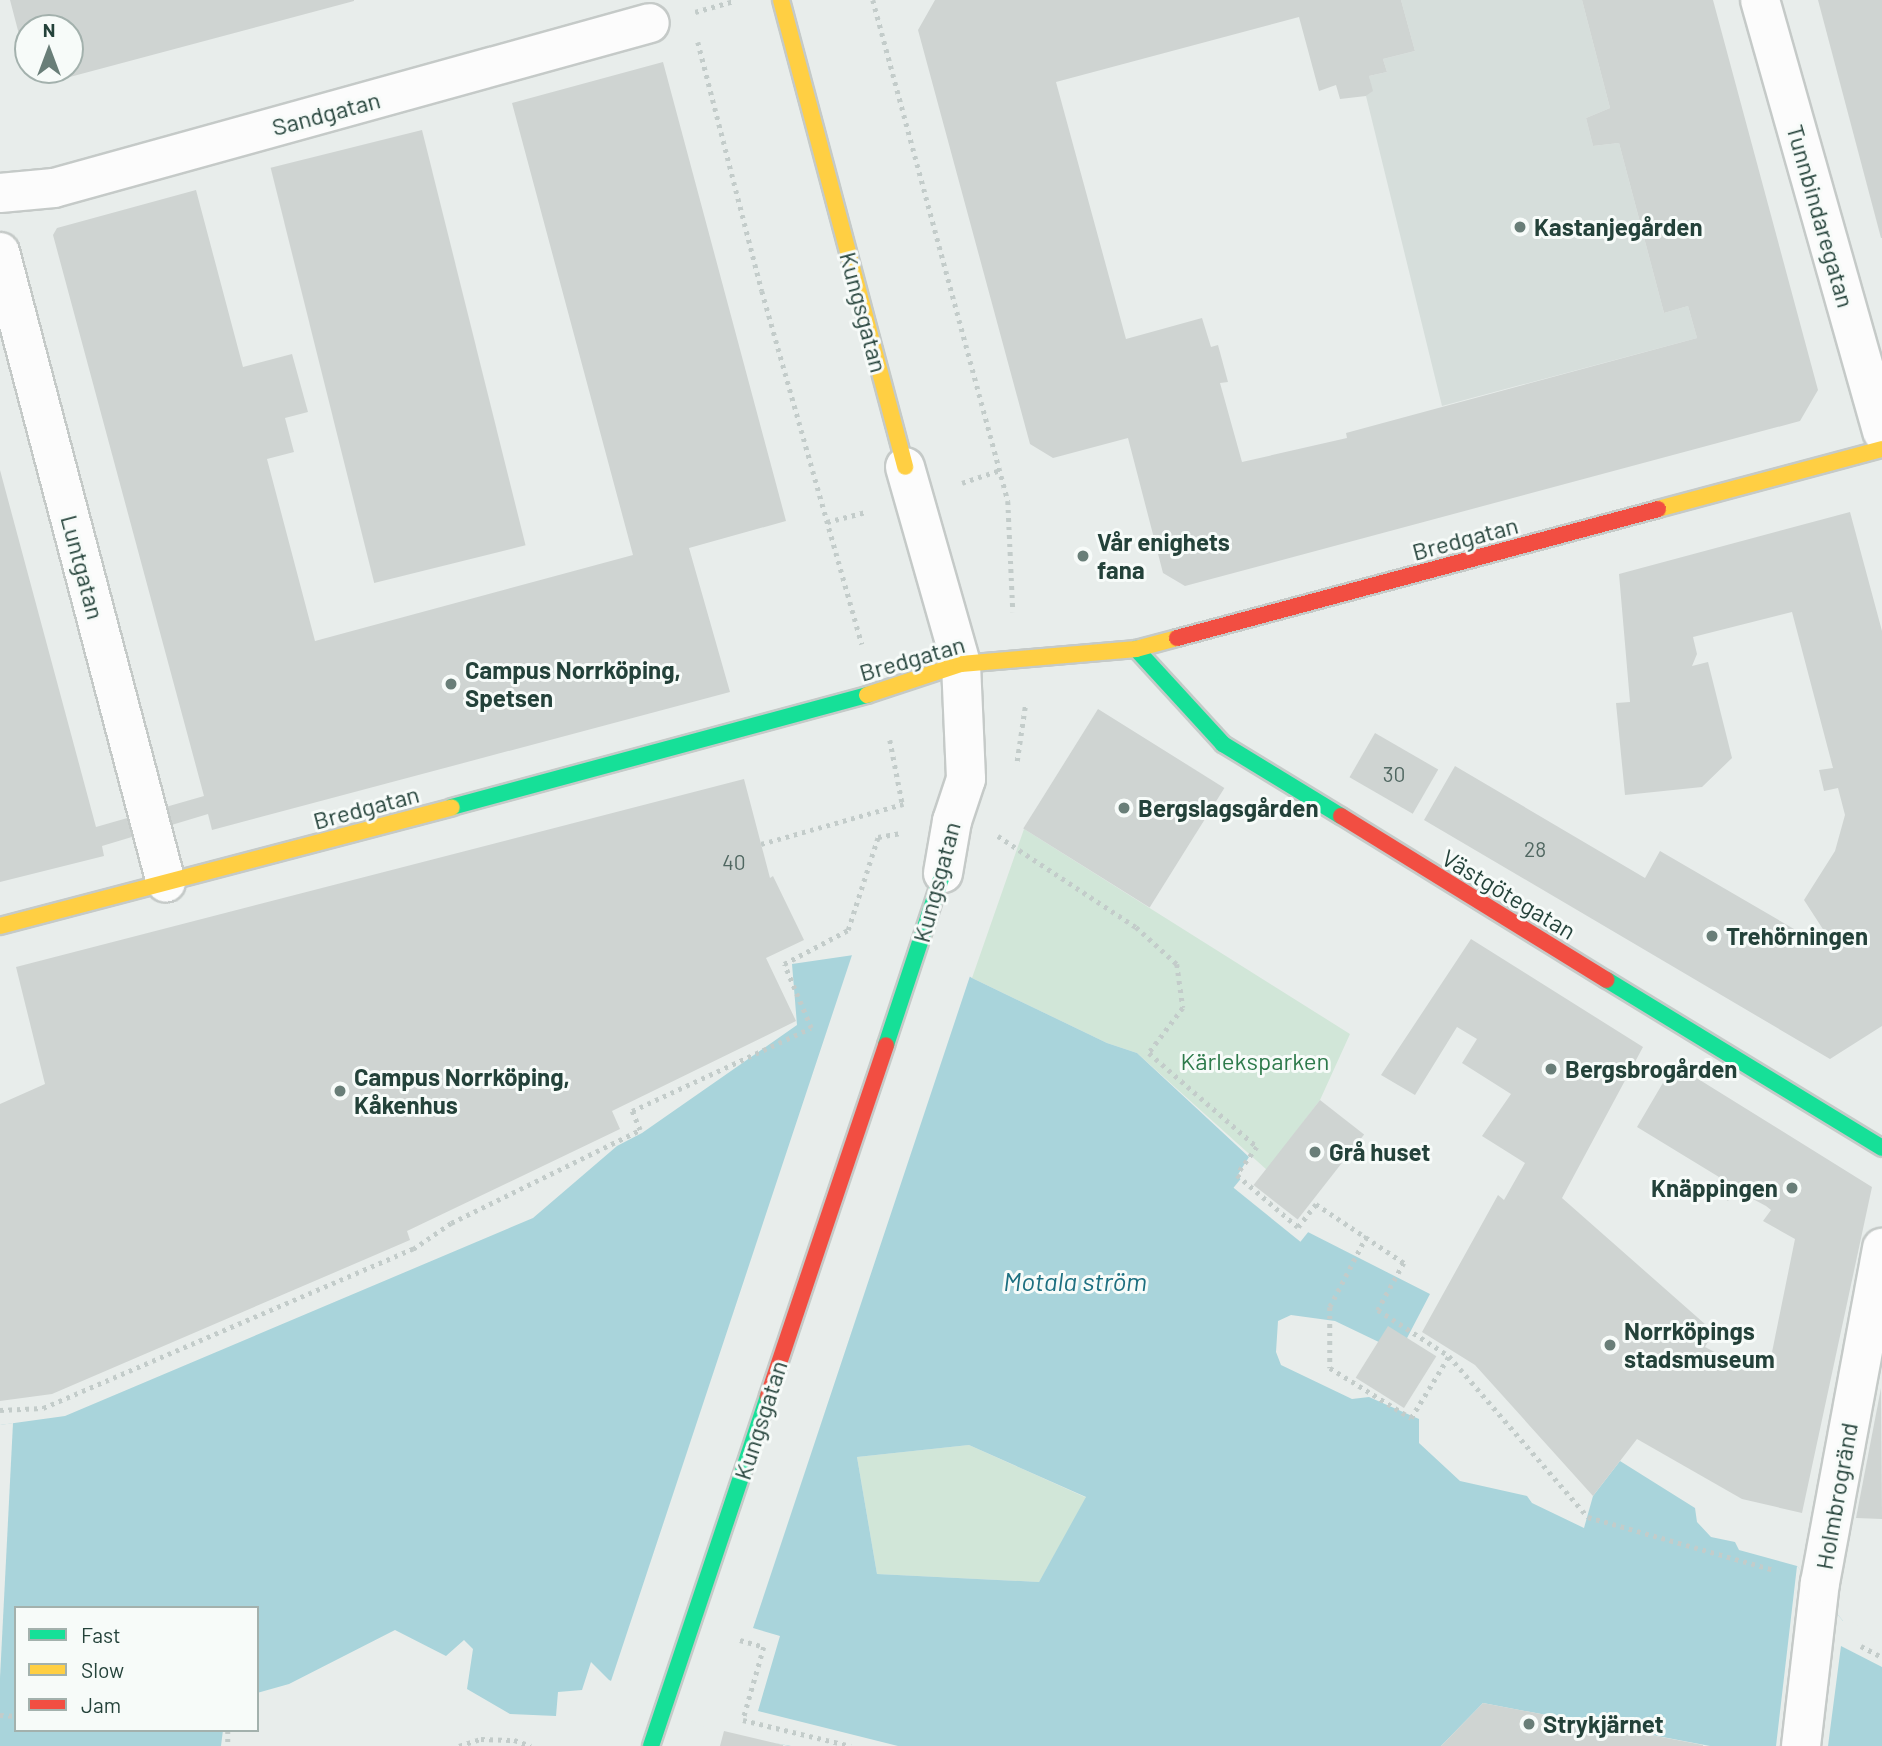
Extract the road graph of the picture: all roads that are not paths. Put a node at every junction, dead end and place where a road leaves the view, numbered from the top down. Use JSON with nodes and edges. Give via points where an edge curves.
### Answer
{"nodes":[{"id":1,"x":781,"y":0,"type":"edge"},
{"id":2,"x":1760,"y":0,"type":"edge"},
{"id":3,"x":650,"y":23,"type":"dead end"},
{"id":4,"x":0,"y":193,"type":"edge"},
{"id":5,"x":0,"y":252,"type":"edge"},
{"id":6,"x":1882,"y":432,"type":"edge"},
{"id":7,"x":1882,"y":449,"type":"edge"},
{"id":8,"x":905,"y":467,"type":"joint"},
{"id":9,"x":1136,"y":649,"type":"junction"},
{"id":10,"x":961,"y":664,"type":"junction"},
{"id":11,"x":943,"y":873,"type":"joint"},
{"id":12,"x":166,"y":883,"type":"junction"},
{"id":13,"x":0,"y":926,"type":"edge"},
{"id":14,"x":1882,"y":1148,"type":"edge"},
{"id":15,"x":1882,"y":1248,"type":"edge"},
{"id":16,"x":653,"y":1741,"type":"edge"},
{"id":17,"x":1801,"y":1746,"type":"edge"}],
"edges":[{"from":1,"to":8,"type":"street","name":"Kungsgatan"},
{"from":2,"to":6,"type":"street","name":"Tunnbindaregatan"},
{"from":3,"to":4,"type":"street","name":"Sandgatan","via":[[54,188]]},
{"from":5,"to":12,"type":"street","name":"Luntgatan"},
{"from":7,"to":9,"type":"street","name":"Bredgatan"},
{"from":8,"to":10,"type":"street","name":"Kungsgatan"},
{"from":9,"to":10,"type":"street","name":"Bredgatan"},
{"from":9,"to":14,"type":"street","name":"Västgötegatan","via":[[1223,744]]},
{"from":10,"to":11,"type":"street","name":"Kungsgatan","via":[[965,779]]},
{"from":10,"to":12,"type":"street","name":"Bredgatan","via":[[877,692]]},
{"from":11,"to":16,"type":"street","name":"Kungsgatan"},
{"from":12,"to":13,"type":"street","name":"Bredgatan"},
{"from":15,"to":17,"type":"street","name":"Holmbrogränd","via":[[1820,1583]]}]}
